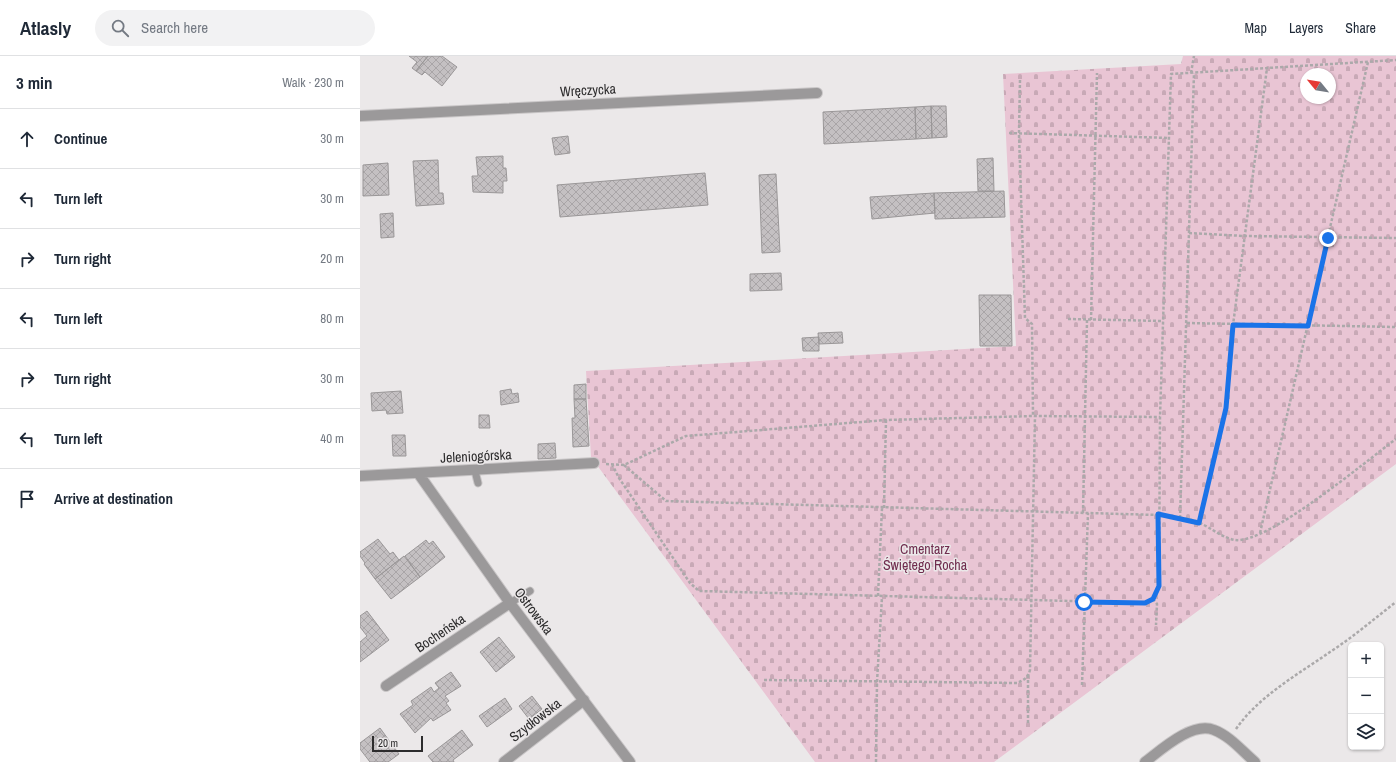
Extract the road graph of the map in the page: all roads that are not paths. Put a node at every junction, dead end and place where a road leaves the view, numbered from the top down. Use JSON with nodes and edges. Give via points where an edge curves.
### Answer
{"nodes":[{"id":1,"x":817,"y":93,"type":"dead end"},
{"id":2,"x":360,"y":116,"type":"edge"},
{"id":3,"x":599,"y":464,"type":"road end"},
{"id":4,"x":475,"y":471,"type":"junction"},
{"id":5,"x":418,"y":473,"type":"junction"},
{"id":6,"x":360,"y":476,"type":"edge"},
{"id":7,"x":478,"y":484,"type":"dead end"},
{"id":8,"x":530,"y":591,"type":"dead end"},
{"id":9,"x":510,"y":603,"type":"junction"},
{"id":10,"x":386,"y":686,"type":"dead end"},
{"id":11,"x":584,"y":700,"type":"junction"},
{"id":12,"x":505,"y":762,"type":"edge"},
{"id":13,"x":630,"y":762,"type":"edge"},
{"id":14,"x":1145,"y":762,"type":"edge"},
{"id":15,"x":1255,"y":762,"type":"edge"}],
"edges":[{"from":1,"to":2,"type":"street","name":"Wręczycka"},
{"from":3,"to":4,"type":"street","name":"Jeleniogórska"},
{"from":4,"to":5,"type":"street","name":"Jeleniogórska"},
{"from":4,"to":7,"type":"lane"},
{"from":5,"to":6,"type":"street","name":"Jeleniogórska"},
{"from":5,"to":9,"type":"street","name":"Ostrowska"},
{"from":8,"to":9,"type":"lane"},
{"from":9,"to":10,"type":"street","name":"Bocheńska"},
{"from":9,"to":11,"type":"street","name":"Ostrowska"},
{"from":11,"to":12,"type":"street","name":"Szydłowska"},
{"from":11,"to":13,"type":"street","name":"Ostrowska"},
{"from":14,"to":15,"type":"street","via":[[1168,745],[1199,728],[1214,729]]}]}
